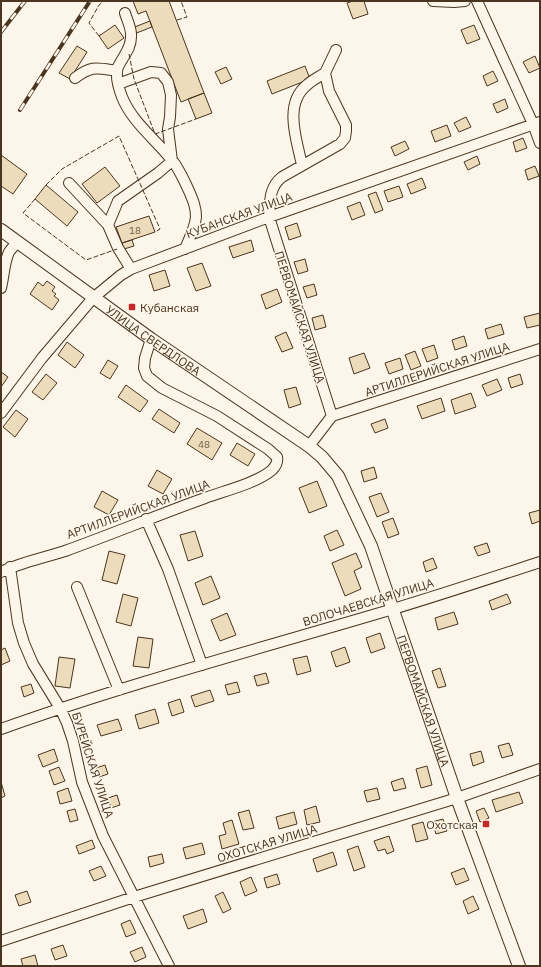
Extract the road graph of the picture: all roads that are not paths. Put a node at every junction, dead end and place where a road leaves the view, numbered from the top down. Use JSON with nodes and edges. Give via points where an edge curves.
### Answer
{"nodes":[{"id":1,"x":433,"y":1,"type":"edge"},
{"id":2,"x":465,"y":1,"type":"edge"},
{"id":3,"x":477,"y":1,"type":"edge"},
{"id":4,"x":125,"y":13,"type":"dead end"},
{"id":5,"x":336,"y":50,"type":"dead end"},
{"id":6,"x":117,"y":71,"type":"junction"},
{"id":7,"x":325,"y":73,"type":"junction"},
{"id":8,"x":75,"y":78,"type":"dead end"},
{"id":9,"x":118,"y":84,"type":"junction"},
{"id":10,"x":536,"y":123,"type":"edge"},
{"id":11,"x":540,"y":143,"type":"edge"},
{"id":12,"x":172,"y":160,"type":"junction"},
{"id":13,"x":302,"y":165,"type":"junction"},
{"id":14,"x":69,"y":183,"type":"dead end"},
{"id":15,"x":268,"y":217,"type":"junction"},
{"id":16,"x":108,"y":225,"type":"junction"},
{"id":17,"x":1,"y":230,"type":"edge"},
{"id":18,"x":17,"y":242,"type":"junction"},
{"id":19,"x":185,"y":249,"type":"junction"},
{"id":20,"x":131,"y":269,"type":"junction"},
{"id":21,"x":1,"y":288,"type":"edge"},
{"id":22,"x":93,"y":298,"type":"junction"},
{"id":23,"x":151,"y":339,"type":"junction"},
{"id":24,"x":540,"y":349,"type":"edge"},
{"id":25,"x":1,"y":413,"type":"edge"},
{"id":26,"x":332,"y":416,"type":"junction"},
{"id":27,"x":309,"y":446,"type":"junction"},
{"id":28,"x":146,"y":519,"type":"junction"},
{"id":29,"x":540,"y":562,"type":"edge"},
{"id":30,"x":6,"y":570,"type":"edge"},
{"id":31,"x":77,"y":587,"type":"dead end"},
{"id":32,"x":393,"y":609,"type":"junction"},
{"id":33,"x":202,"y":665,"type":"junction"},
{"id":34,"x":119,"y":690,"type":"junction"},
{"id":35,"x":60,"y":708,"type":"junction"},
{"id":36,"x":1,"y":729,"type":"edge"},
{"id":37,"x":540,"y":769,"type":"edge"},
{"id":38,"x":457,"y":798,"type":"junction"},
{"id":39,"x":134,"y":897,"type":"junction"},
{"id":40,"x":1,"y":941,"type":"edge"},
{"id":41,"x":169,"y":966,"type":"edge"},
{"id":42,"x":519,"y":966,"type":"edge"}],
"edges":[{"from":1,"to":2,"type":"street"},
{"from":3,"to":10,"type":"street"},
{"from":4,"to":6,"type":"street","via":[[131,38]]},
{"from":5,"to":7,"type":"street"},
{"from":6,"to":8,"type":"street","via":[[93,68]]},
{"from":6,"to":9,"type":"street"},
{"from":7,"to":13,"type":"street","via":[[306,86],[296,99],[293,119]]},
{"from":7,"to":13,"type":"street","via":[[329,91],[346,125],[345,138],[340,144]]},
{"from":9,"to":12,"type":"street","via":[[130,111]]},
{"from":9,"to":12,"type":"street","via":[[151,72],[161,73],[168,82],[171,95],[168,129]]},
{"from":10,"to":11,"type":"street"},
{"from":10,"to":15,"type":"street","name":"КУБАНСКАЯ УЛИЦА"},
{"from":12,"to":16,"type":"street","via":[[118,201]]},
{"from":12,"to":19,"type":"street","via":[[194,202],[196,219]]},
{"from":13,"to":15,"type":"street","via":[[276,181],[271,194]]},
{"from":14,"to":16,"type":"street"},
{"from":15,"to":19,"type":"street","name":"КУБАНСКАЯ УЛИЦА"},
{"from":15,"to":26,"type":"street","name":"ПЕРВОМАЙСКАЯ УЛИЦА"},
{"from":16,"to":20,"type":"street"},
{"from":17,"to":18,"type":"main road","name":"УЛИЦА СВЕРДЛОВА"},
{"from":18,"to":21,"type":"street","via":[[9,252]]},
{"from":18,"to":22,"type":"main road","name":"УЛИЦА СВЕРДЛОВА"},
{"from":19,"to":20,"type":"street","name":"КУБАНСКАЯ УЛИЦА"},
{"from":20,"to":22,"type":"street","name":"КУБАНСКАЯ УЛИЦА"},
{"from":22,"to":23,"type":"main road","name":"УЛИЦА СВЕРДЛОВА"},
{"from":22,"to":25,"type":"street","name":"КУБАНСКАЯ УЛИЦА","via":[[42,358]]},
{"from":23,"to":27,"type":"main road","name":"УЛИЦА СВЕРДЛОВА"},
{"from":23,"to":28,"type":"street","name":"АРТИЛЛЕРИЙСКАЯ УЛИЦА","via":[[145,358],[144,368],[147,376],[162,388],[223,420],[273,452],[278,460],[273,470],[255,480]]},
{"from":24,"to":26,"type":"street","name":"АРТИЛЛЕРИЙСКАЯ УЛИЦА"},
{"from":26,"to":27,"type":"street"},
{"from":27,"to":32,"type":"main road","name":"ПЕРВОМАЙСКАЯ УЛИЦА","via":[[332,468],[344,486],[371,546]]},
{"from":28,"to":30,"type":"street","name":"АРТИЛЛЕРИЙСКАЯ УЛИЦА","via":[[103,537]]},
{"from":28,"to":33,"type":"street","via":[[168,569]]},
{"from":29,"to":32,"type":"street","name":"ВОЛОЧАЕВСКАЯ УЛИЦА"},
{"from":30,"to":35,"type":"street","name":"БУРЕЙСКАЯ УЛИЦА","via":[[18,622],[32,664]]},
{"from":31,"to":34,"type":"street"},
{"from":32,"to":33,"type":"street","name":"ВОЛОЧАЕВСКАЯ УЛИЦА"},
{"from":32,"to":38,"type":"main road","name":"ПЕРВОМАЙСКАЯ УЛИЦА"},
{"from":33,"to":34,"type":"street","name":"ВОЛОЧАЕВСКАЯ УЛИЦА"},
{"from":34,"to":35,"type":"street","name":"ВОЛОЧАЕВСКАЯ УЛИЦА"},
{"from":35,"to":36,"type":"street","name":"ВОЛОЧАЕВСКАЯ УЛИЦА"},
{"from":35,"to":39,"type":"street","name":"БУРЕЙСКАЯ УЛИЦА","via":[[73,740],[82,782],[103,836]]},
{"from":37,"to":38,"type":"street","name":"ОХОТСКАЯ УЛИЦА"},
{"from":38,"to":39,"type":"street","name":"ОХОТСКАЯ УЛИЦА"},
{"from":38,"to":42,"type":"main road","name":"ПЕРВОМАЙСКАЯ УЛИЦА"},
{"from":39,"to":40,"type":"street","name":"ОХОТСКАЯ УЛИЦА"},
{"from":39,"to":41,"type":"street","name":"БУРЕЙСКАЯ УЛИЦА"}]}
